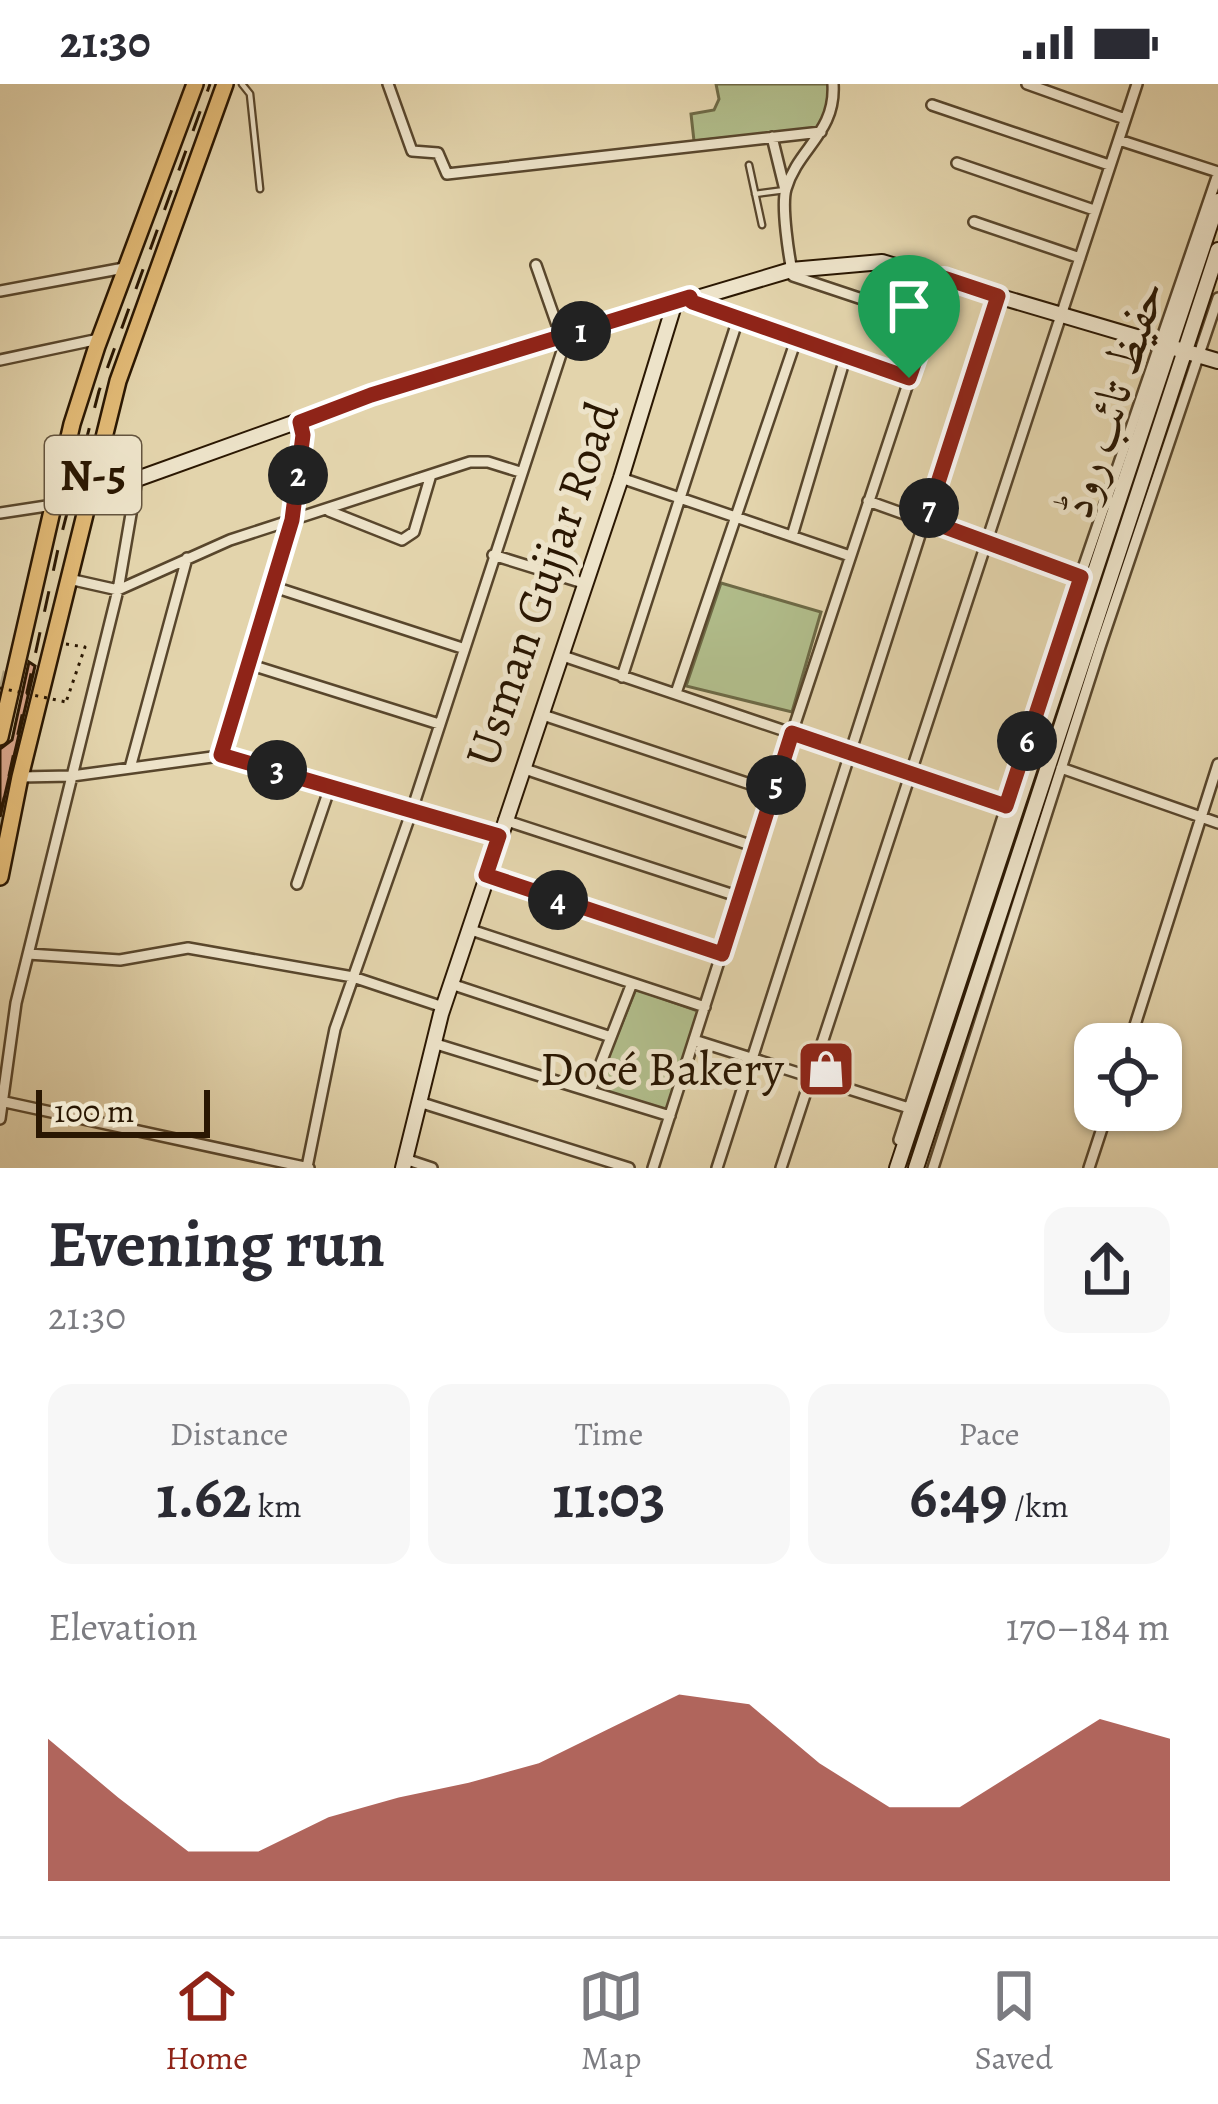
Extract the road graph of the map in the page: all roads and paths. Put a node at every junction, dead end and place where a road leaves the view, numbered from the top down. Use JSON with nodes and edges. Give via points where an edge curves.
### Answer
{"nodes":[{"id":1,"x":195,"y":84,"type":"edge"},
{"id":2,"x":225,"y":84,"type":"edge"},
{"id":3,"x":242,"y":84,"type":"edge"},
{"id":4,"x":388,"y":84,"type":"edge"},
{"id":5,"x":833,"y":84,"type":"edge"},
{"id":6,"x":1027,"y":84,"type":"edge"},
{"id":7,"x":1137,"y":84,"type":"edge"},
{"id":8,"x":932,"y":105,"type":"dead end"},
{"id":9,"x":1125,"y":119,"type":"junction"},
{"id":10,"x":821,"y":132,"type":"junction"},
{"id":11,"x":772,"y":137,"type":"junction"},
{"id":12,"x":1119,"y":140,"type":"junction"},
{"id":13,"x":957,"y":163,"type":"dead end"},
{"id":14,"x":749,"y":165,"type":"dead end"},
{"id":15,"x":1109,"y":165,"type":"junction"},
{"id":16,"x":1218,"y":173,"type":"edge"},
{"id":17,"x":260,"y":189,"type":"dead end"},
{"id":18,"x":785,"y":190,"type":"junction"},
{"id":19,"x":755,"y":194,"type":"junction"},
{"id":20,"x":1218,"y":202,"type":"edge"},
{"id":21,"x":1094,"y":210,"type":"junction"},
{"id":22,"x":974,"y":222,"type":"dead end"},
{"id":23,"x":762,"y":225,"type":"dead end"},
{"id":24,"x":1218,"y":250,"type":"edge"},
{"id":25,"x":1080,"y":258,"type":"junction"},
{"id":26,"x":536,"y":265,"type":"dead end"},
{"id":27,"x":126,"y":268,"type":"junction"},
{"id":28,"x":791,"y":270,"type":"junction"},
{"id":29,"x":944,"y":278,"type":"junction"},
{"id":30,"x":0,"y":291,"type":"edge"},
{"id":31,"x":998,"y":296,"type":"junction"},
{"id":32,"x":1218,"y":298,"type":"edge"},
{"id":33,"x":683,"y":299,"type":"junction"},
{"id":34,"x":1060,"y":314,"type":"junction"},
{"id":35,"x":738,"y":319,"type":"junction"},
{"id":36,"x":928,"y":321,"type":"junction"},
{"id":37,"x":561,"y":337,"type":"junction"},
{"id":38,"x":797,"y":337,"type":"junction"},
{"id":39,"x":99,"y":339,"type":"junction"},
{"id":40,"x":1179,"y":348,"type":"junction"},
{"id":41,"x":846,"y":355,"type":"junction"},
{"id":42,"x":0,"y":360,"type":"edge"},
{"id":43,"x":1218,"y":361,"type":"edge"},
{"id":44,"x":909,"y":378,"type":"junction"},
{"id":45,"x":300,"y":422,"type":"junction"},
{"id":46,"x":520,"y":472,"type":"junction"},
{"id":47,"x":137,"y":478,"type":"junction"},
{"id":48,"x":430,"y":478,"type":"junction"},
{"id":49,"x":621,"y":478,"type":"junction"},
{"id":50,"x":90,"y":484,"type":"junction"},
{"id":51,"x":679,"y":498,"type":"junction"},
{"id":52,"x":868,"y":501,"type":"junction"},
{"id":53,"x":53,"y":505,"type":"junction"},
{"id":54,"x":328,"y":512,"type":"junction"},
{"id":55,"x":0,"y":513,"type":"edge"},
{"id":56,"x":737,"y":518,"type":"junction"},
{"id":57,"x":292,"y":520,"type":"junction"},
{"id":58,"x":926,"y":520,"type":"junction"},
{"id":59,"x":792,"y":536,"type":"junction"},
{"id":60,"x":985,"y":543,"type":"junction"},
{"id":61,"x":493,"y":555,"type":"junction"},
{"id":62,"x":850,"y":556,"type":"junction"},
{"id":63,"x":187,"y":559,"type":"junction"},
{"id":64,"x":69,"y":579,"type":"junction"},
{"id":65,"x":1087,"y":580,"type":"junction"},
{"id":66,"x":583,"y":583,"type":"junction"},
{"id":67,"x":271,"y":586,"type":"junction"},
{"id":68,"x":118,"y":590,"type":"junction"},
{"id":69,"x":54,"y":643,"type":"junction"},
{"id":70,"x":462,"y":648,"type":"junction"},
{"id":71,"x":560,"y":655,"type":"junction"},
{"id":72,"x":248,"y":664,"type":"junction"},
{"id":73,"x":622,"y":676,"type":"junction"},
{"id":74,"x":0,"y":688,"type":"edge"},
{"id":75,"x":676,"y":693,"type":"junction"},
{"id":76,"x":540,"y":714,"type":"junction"},
{"id":77,"x":439,"y":724,"type":"junction"},
{"id":78,"x":792,"y":733,"type":"junction"},
{"id":79,"x":0,"y":737,"type":"edge"},
{"id":80,"x":849,"y":752,"type":"junction"},
{"id":81,"x":1060,"y":753,"type":"junction"},
{"id":82,"x":221,"y":755,"type":"junction"},
{"id":83,"x":1218,"y":764,"type":"edge"},
{"id":84,"x":130,"y":768,"type":"junction"},
{"id":85,"x":522,"y":768,"type":"junction"},
{"id":86,"x":1061,"y":768,"type":"junction"},
{"id":87,"x":71,"y":776,"type":"junction"},
{"id":88,"x":910,"y":776,"type":"junction"},
{"id":89,"x":20,"y":777,"type":"junction"},
{"id":90,"x":330,"y":787,"type":"junction"},
{"id":91,"x":774,"y":791,"type":"junction"},
{"id":92,"x":1011,"y":807,"type":"junction"},
{"id":93,"x":411,"y":812,"type":"junction"},
{"id":94,"x":1200,"y":818,"type":"junction"},
{"id":95,"x":504,"y":820,"type":"junction"},
{"id":96,"x":1218,"y":823,"type":"edge"},
{"id":97,"x":499,"y":836,"type":"junction"},
{"id":98,"x":756,"y":847,"type":"junction"},
{"id":99,"x":486,"y":875,"type":"junction"},
{"id":100,"x":0,"y":877,"type":"edge"},
{"id":101,"x":297,"y":884,"type":"dead end"},
{"id":102,"x":740,"y":897,"type":"junction"},
{"id":103,"x":468,"y":929,"type":"junction"},
{"id":104,"x":28,"y":954,"type":"junction"},
{"id":105,"x":722,"y":954,"type":"junction"},
{"id":106,"x":353,"y":977,"type":"junction"},
{"id":107,"x":632,"y":983,"type":"junction"},
{"id":108,"x":451,"y":984,"type":"junction"},
{"id":109,"x":705,"y":1006,"type":"junction"},
{"id":110,"x":443,"y":1007,"type":"junction"},
{"id":111,"x":1136,"y":1023,"type":"edge"},
{"id":112,"x":943,"y":1030,"type":"junction"},
{"id":113,"x":960,"y":1036,"type":"junction"},
{"id":114,"x":611,"y":1037,"type":"junction"},
{"id":115,"x":694,"y":1040,"type":"junction"},
{"id":116,"x":434,"y":1043,"type":"junction"},
{"id":117,"x":752,"y":1058,"type":"junction"},
{"id":118,"x":811,"y":1077,"type":"junction"},
{"id":119,"x":590,"y":1091,"type":"junction"},
{"id":120,"x":5,"y":1102,"type":"junction"},
{"id":121,"x":419,"y":1102,"type":"junction"},
{"id":122,"x":913,"y":1109,"type":"junction"},
{"id":123,"x":670,"y":1116,"type":"junction"},
{"id":124,"x":0,"y":1119,"type":"edge"},
{"id":125,"x":1101,"y":1131,"type":"edge"},
{"id":126,"x":404,"y":1164,"type":"edge"},
{"id":127,"x":308,"y":1168,"type":"edge"},
{"id":128,"x":432,"y":1168,"type":"edge"},
{"id":129,"x":629,"y":1168,"type":"edge"},
{"id":130,"x":653,"y":1168,"type":"edge"},
{"id":131,"x":718,"y":1168,"type":"edge"},
{"id":132,"x":781,"y":1168,"type":"edge"},
{"id":133,"x":894,"y":1168,"type":"edge"},
{"id":134,"x":916,"y":1168,"type":"edge"},
{"id":135,"x":933,"y":1168,"type":"edge"},
{"id":136,"x":1090,"y":1168,"type":"edge"}],
"edges":[{"from":1,"to":27,"type":"main road","number":"N-5"},
{"from":2,"to":50,"type":"main road","number":"N-5","via":[[118,380]]},
{"from":3,"to":17,"type":"lane","via":[[250,94]]},
{"from":4,"to":11,"type":"street","via":[[412,151],[438,153],[447,174]]},
{"from":5,"to":10,"type":"street"},
{"from":6,"to":9,"type":"street"},
{"from":7,"to":9,"type":"street"},
{"from":8,"to":15,"type":"street"},
{"from":9,"to":12,"type":"street"},
{"from":10,"to":11,"type":"street"},
{"from":10,"to":18,"type":"street"},
{"from":11,"to":18,"type":"street"},
{"from":12,"to":15,"type":"street"},
{"from":12,"to":16,"type":"street"},
{"from":13,"to":21,"type":"street"},
{"from":14,"to":19,"type":"lane"},
{"from":15,"to":21,"type":"street"},
{"from":16,"to":40,"type":"street"},
{"from":18,"to":19,"type":"lane"},
{"from":18,"to":28,"type":"street"},
{"from":19,"to":23,"type":"lane"},
{"from":20,"to":40,"type":"street","name":"حفیظ تائب روڈ"},
{"from":21,"to":25,"type":"street"},
{"from":22,"to":25,"type":"street"},
{"from":24,"to":40,"type":"street","name":"حفیظ تائب روڈ"},
{"from":25,"to":34,"type":"street"},
{"from":26,"to":37,"type":"street"},
{"from":27,"to":30,"type":"street"},
{"from":27,"to":39,"type":"main road","number":"N-5"},
{"from":28,"to":29,"type":"street","via":[[882,262]]},
{"from":28,"to":33,"type":"street"},
{"from":28,"to":36,"type":"street"},
{"from":29,"to":31,"type":"street"},
{"from":29,"to":36,"type":"street"},
{"from":31,"to":34,"type":"street"},
{"from":31,"to":58,"type":"street"},
{"from":32,"to":40,"type":"street"},
{"from":33,"to":35,"type":"street"},
{"from":33,"to":37,"type":"street"},
{"from":33,"to":49,"type":"street","name":"Usman Gujjar Road"},
{"from":34,"to":40,"type":"street"},
{"from":34,"to":60,"type":"street"},
{"from":35,"to":38,"type":"street"},
{"from":35,"to":51,"type":"street"},
{"from":36,"to":44,"type":"street"},
{"from":37,"to":45,"type":"street"},
{"from":37,"to":46,"type":"street"},
{"from":38,"to":41,"type":"street"},
{"from":38,"to":56,"type":"street"},
{"from":39,"to":42,"type":"street"},
{"from":39,"to":53,"type":"main road","number":"N-5"},
{"from":40,"to":43,"type":"street"},
{"from":40,"to":65,"type":"street","name":"حفیظ تائب روڈ"},
{"from":40,"to":81,"type":"street","name":"حفیظ تائب روڈ"},
{"from":41,"to":44,"type":"street"},
{"from":41,"to":59,"type":"street"},
{"from":44,"to":52,"type":"street"},
{"from":45,"to":47,"type":"street"},
{"from":45,"to":57,"type":"street"},
{"from":46,"to":48,"type":"street","via":[[479,460]]},
{"from":46,"to":61,"type":"street"},
{"from":47,"to":50,"type":"street"},
{"from":47,"to":68,"type":"street"},
{"from":48,"to":54,"type":"street"},
{"from":48,"to":54,"type":"street","via":[[414,532],[403,540]]},
{"from":49,"to":51,"type":"street"},
{"from":49,"to":66,"type":"street","name":"Usman Gujjar Road"},
{"from":50,"to":64,"type":"main road","number":"N-5"},
{"from":51,"to":56,"type":"street"},
{"from":51,"to":73,"type":"street"},
{"from":52,"to":58,"type":"street"},
{"from":52,"to":62,"type":"street"},
{"from":53,"to":55,"type":"street"},
{"from":53,"to":79,"type":"main road","number":"N-5"},
{"from":54,"to":57,"type":"street"},
{"from":56,"to":59,"type":"street"},
{"from":56,"to":75,"type":"street"},
{"from":57,"to":63,"type":"street"},
{"from":57,"to":67,"type":"street"},
{"from":58,"to":60,"type":"street"},
{"from":58,"to":80,"type":"street"},
{"from":59,"to":62,"type":"street"},
{"from":60,"to":65,"type":"street"},
{"from":60,"to":88,"type":"street"},
{"from":61,"to":66,"type":"street"},
{"from":61,"to":70,"type":"street"},
{"from":62,"to":78,"type":"street"},
{"from":63,"to":68,"type":"street"},
{"from":63,"to":84,"type":"street"},
{"from":64,"to":68,"type":"street"},
{"from":64,"to":69,"type":"main road","number":"N-5"},
{"from":65,"to":92,"type":"street","name":"حفیظ تائب روڈ"},
{"from":66,"to":71,"type":"street","name":"Usman Gujjar Road"},
{"from":67,"to":70,"type":"street"},
{"from":67,"to":72,"type":"street"},
{"from":68,"to":87,"type":"street"},
{"from":69,"to":74,"type":"path","bridge":true,"via":[[85,647],[66,701]]},
{"from":69,"to":89,"type":"main road","number":"N-5"},
{"from":70,"to":77,"type":"street"},
{"from":71,"to":73,"type":"street"},
{"from":71,"to":76,"type":"street","name":"Usman Gujjar Road"},
{"from":72,"to":77,"type":"street"},
{"from":72,"to":82,"type":"street"},
{"from":73,"to":75,"type":"street"},
{"from":75,"to":78,"type":"street"},
{"from":76,"to":85,"type":"street","name":"Usman Gujjar Road"},
{"from":76,"to":91,"type":"street"},
{"from":77,"to":93,"type":"street"},
{"from":78,"to":80,"type":"street"},
{"from":78,"to":91,"type":"street"},
{"from":80,"to":88,"type":"street"},
{"from":80,"to":117,"type":"street"},
{"from":81,"to":86,"type":"street"},
{"from":81,"to":113,"type":"street","name":"حفیظ تائب روڈ"},
{"from":82,"to":84,"type":"street"},
{"from":82,"to":90,"type":"street"},
{"from":83,"to":94,"type":"street"},
{"from":84,"to":87,"type":"street"},
{"from":85,"to":95,"type":"street","name":"Usman Gujjar Road"},
{"from":85,"to":98,"type":"street"},
{"from":86,"to":94,"type":"street"},
{"from":86,"to":135,"type":"street"},
{"from":87,"to":89,"type":"street"},
{"from":87,"to":104,"type":"street"},
{"from":88,"to":92,"type":"street"},
{"from":88,"to":118,"type":"street"},
{"from":89,"to":100,"type":"main road","number":"N-5"},
{"from":90,"to":93,"type":"street"},
{"from":90,"to":101,"type":"street"},
{"from":91,"to":98,"type":"street"},
{"from":92,"to":112,"type":"street","name":"حفیظ تائب روڈ"},
{"from":92,"to":122,"type":"street"},
{"from":93,"to":97,"type":"street"},
{"from":93,"to":106,"type":"street"},
{"from":94,"to":96,"type":"street"},
{"from":94,"to":111,"type":"street"},
{"from":95,"to":97,"type":"street","name":"Usman Gujjar Road"},
{"from":95,"to":102,"type":"street"},
{"from":97,"to":99,"type":"street","name":"Usman Gujjar Road"},
{"from":98,"to":102,"type":"street"},
{"from":99,"to":103,"type":"street","name":"Usman Gujjar Road"},
{"from":99,"to":105,"type":"street"},
{"from":102,"to":105,"type":"street"},
{"from":103,"to":107,"type":"street"},
{"from":103,"to":108,"type":"street","name":"Usman Gujjar Road"},
{"from":104,"to":106,"type":"street","via":[[120,960],[188,948]]},
{"from":104,"to":120,"type":"street"},
{"from":105,"to":109,"type":"street"},
{"from":106,"to":110,"type":"street"},
{"from":106,"to":127,"type":"street"},
{"from":107,"to":109,"type":"street"},
{"from":107,"to":114,"type":"street"},
{"from":108,"to":110,"type":"street","name":"Usman Gujjar Road"},
{"from":108,"to":114,"type":"street"},
{"from":109,"to":115,"type":"street"},
{"from":110,"to":116,"type":"street","name":"Usman Gujjar Road"},
{"from":112,"to":113,"type":"street"},
{"from":112,"to":122,"type":"street","name":"حفیظ تائب روڈ"},
{"from":113,"to":134,"type":"street","name":"حفیظ تائب روڈ"},
{"from":114,"to":119,"type":"street"},
{"from":115,"to":117,"type":"street"},
{"from":115,"to":123,"type":"street"},
{"from":116,"to":119,"type":"street"},
{"from":116,"to":121,"type":"street","name":"Usman Gujjar Road"},
{"from":117,"to":118,"type":"street"},
{"from":117,"to":131,"type":"street"},
{"from":118,"to":122,"type":"street"},
{"from":118,"to":132,"type":"street"},
{"from":119,"to":123,"type":"street"},
{"from":120,"to":124,"type":"street"},
{"from":120,"to":127,"type":"street"},
{"from":121,"to":126,"type":"street","name":"Usman Gujjar Road"},
{"from":121,"to":129,"type":"street"},
{"from":122,"to":133,"type":"street","name":"حفیظ تائب روڈ"},
{"from":123,"to":130,"type":"street"},
{"from":125,"to":136,"type":"street"},
{"from":126,"to":128,"type":"street"}]}
